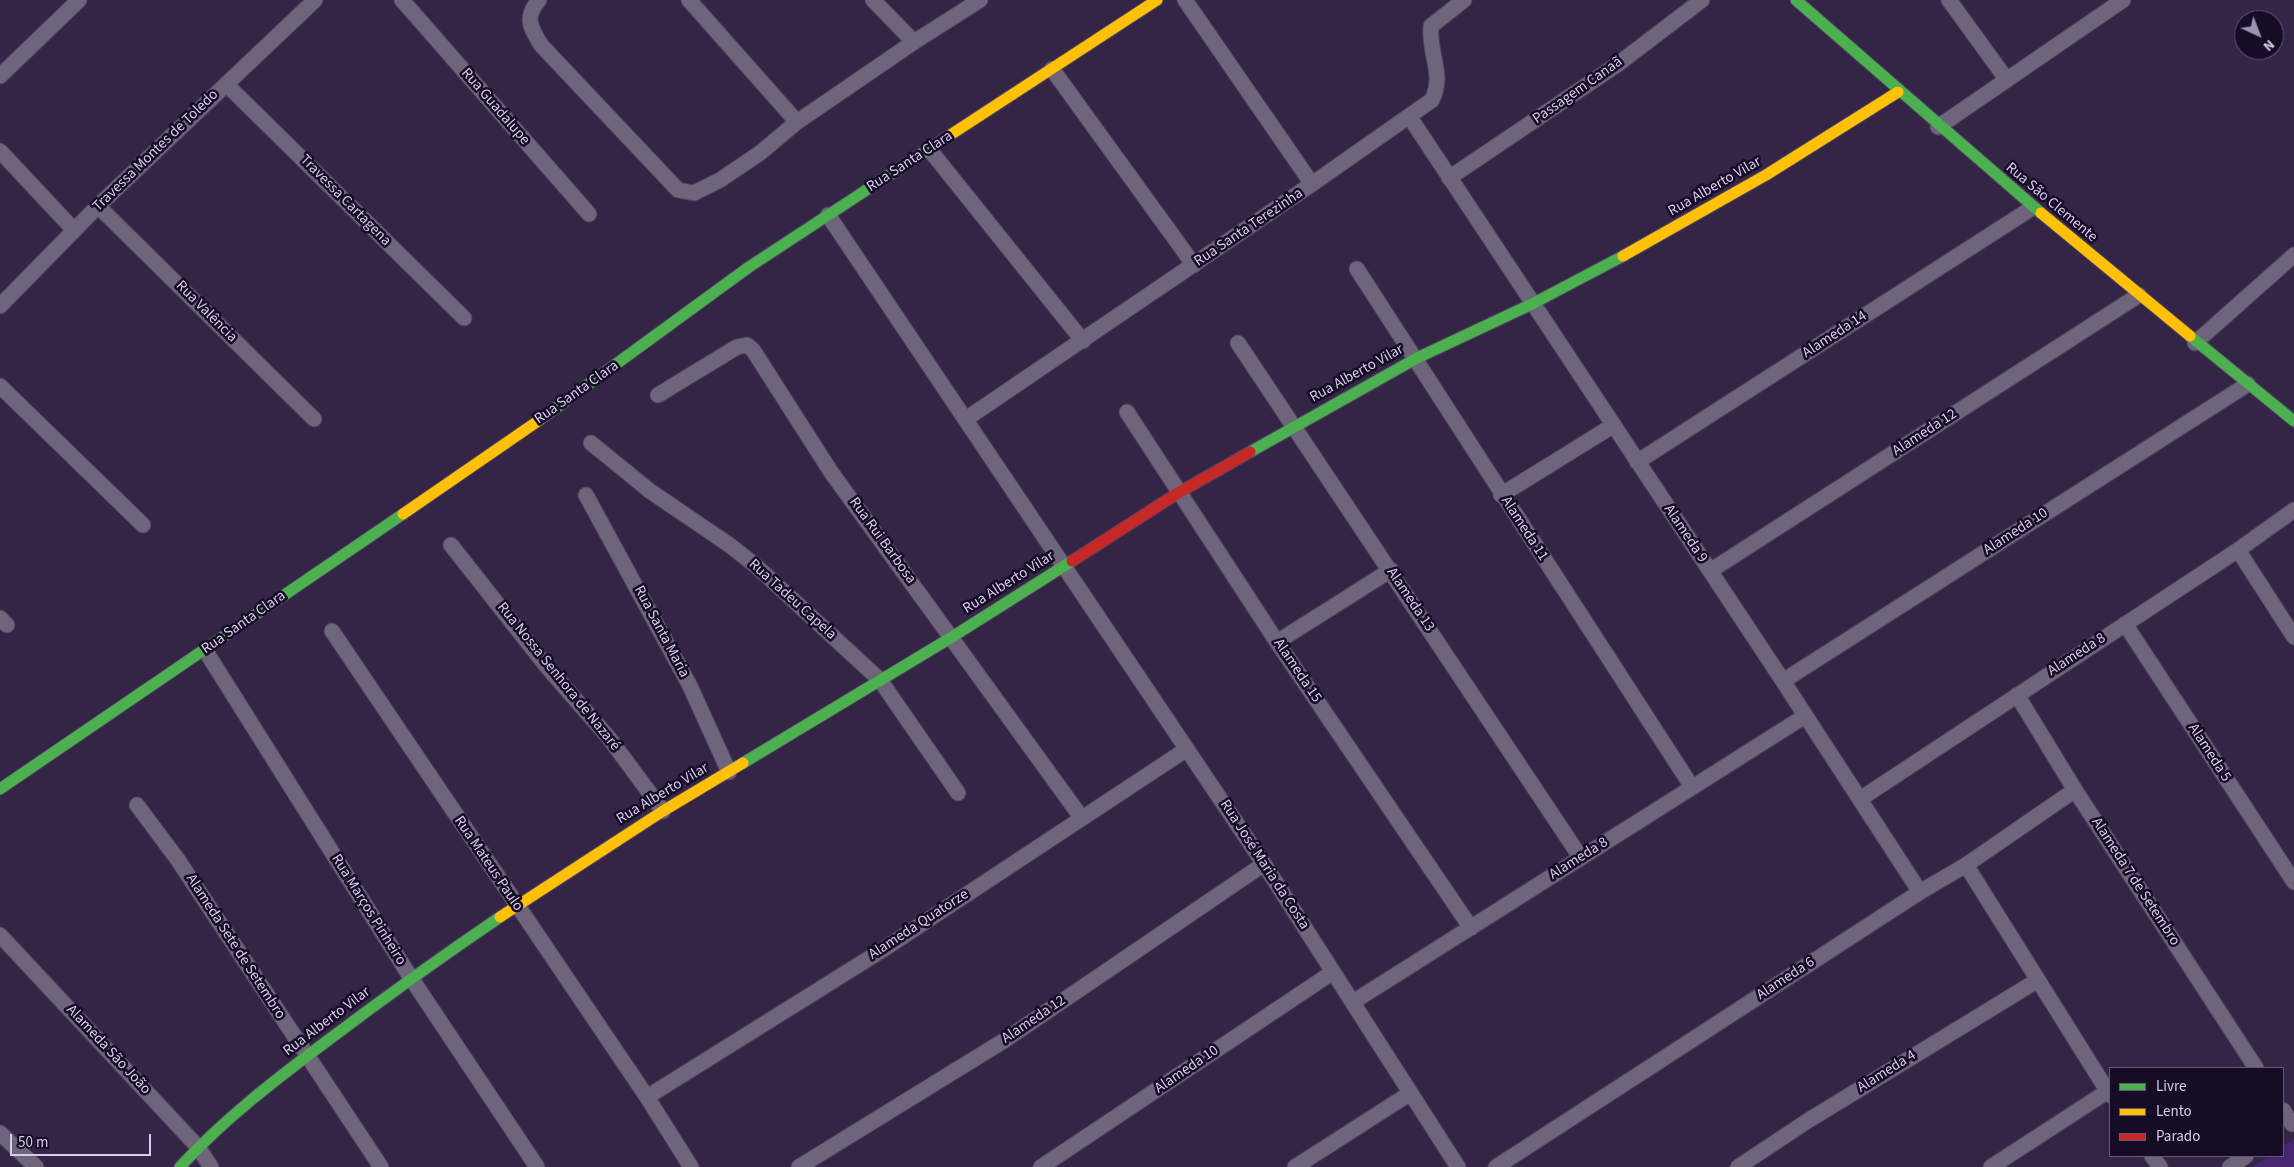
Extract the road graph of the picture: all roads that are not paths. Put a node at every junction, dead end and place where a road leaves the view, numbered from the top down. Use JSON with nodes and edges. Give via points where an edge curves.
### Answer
{"nodes":[{"id":1,"x":79,"y":0,"type":"edge"},
{"id":2,"x":315,"y":0,"type":"edge"},
{"id":3,"x":402,"y":0,"type":"edge"},
{"id":4,"x":539,"y":0,"type":"edge"},
{"id":5,"x":689,"y":0,"type":"edge"},
{"id":6,"x":873,"y":0,"type":"edge"},
{"id":7,"x":980,"y":0,"type":"edge"},
{"id":8,"x":1157,"y":0,"type":"edge"},
{"id":9,"x":1185,"y":0,"type":"edge"},
{"id":10,"x":1464,"y":0,"type":"edge"},
{"id":11,"x":1702,"y":0,"type":"edge"},
{"id":12,"x":1796,"y":0,"type":"edge"},
{"id":13,"x":1949,"y":0,"type":"edge"},
{"id":14,"x":2123,"y":0,"type":"edge"},
{"id":15,"x":914,"y":42,"type":"junction"},
{"id":16,"x":1052,"y":69,"type":"junction"},
{"id":17,"x":0,"y":76,"type":"edge"},
{"id":18,"x":2007,"y":80,"type":"junction"},
{"id":19,"x":226,"y":84,"type":"junction"},
{"id":20,"x":1898,"y":92,"type":"junction"},
{"id":21,"x":1409,"y":116,"type":"junction"},
{"id":22,"x":797,"y":122,"type":"junction"},
{"id":23,"x":1938,"y":127,"type":"junction"},
{"id":24,"x":929,"y":149,"type":"junction"},
{"id":25,"x":0,"y":150,"type":"edge"},
{"id":26,"x":1449,"y":178,"type":"junction"},
{"id":27,"x":1312,"y":184,"type":"junction"},
{"id":28,"x":98,"y":206,"type":"junction"},
{"id":29,"x":2032,"y":208,"type":"junction"},
{"id":30,"x":589,"y":214,"type":"dead end"},
{"id":31,"x":828,"y":215,"type":"junction"},
{"id":32,"x":74,"y":230,"type":"junction"},
{"id":33,"x":2294,"y":255,"type":"edge"},
{"id":34,"x":1194,"y":265,"type":"junction"},
{"id":35,"x":1358,"y":269,"type":"dead end"},
{"id":36,"x":2139,"y":296,"type":"junction"},
{"id":37,"x":1532,"y":304,"type":"junction"},
{"id":38,"x":0,"y":306,"type":"edge"},
{"id":39,"x":464,"y":318,"type":"dead end"},
{"id":40,"x":1083,"y":341,"type":"junction"},
{"id":41,"x":1238,"y":343,"type":"dead end"},
{"id":42,"x":2195,"y":343,"type":"junction"},
{"id":43,"x":1417,"y":358,"type":"junction"},
{"id":44,"x":2248,"y":384,"type":"junction"},
{"id":45,"x":0,"y":386,"type":"edge"},
{"id":46,"x":658,"y":395,"type":"dead end"},
{"id":47,"x":1127,"y":412,"type":"dead end"},
{"id":48,"x":314,"y":418,"type":"dead end"},
{"id":49,"x":966,"y":419,"type":"junction"},
{"id":50,"x":2294,"y":421,"type":"edge"},
{"id":51,"x":1614,"y":425,"type":"junction"},
{"id":52,"x":1292,"y":427,"type":"junction"},
{"id":53,"x":591,"y":443,"type":"dead end"},
{"id":54,"x":1637,"y":462,"type":"junction"},
{"id":55,"x":1178,"y":493,"type":"junction"},
{"id":56,"x":586,"y":495,"type":"dead end"},
{"id":57,"x":1502,"y":495,"type":"junction"},
{"id":58,"x":2294,"y":510,"type":"edge"},
{"id":59,"x":143,"y":525,"type":"dead end"},
{"id":60,"x":451,"y":545,"type":"dead end"},
{"id":61,"x":2238,"y":550,"type":"junction"},
{"id":62,"x":1066,"y":566,"type":"junction"},
{"id":63,"x":1390,"y":570,"type":"junction"},
{"id":64,"x":1710,"y":571,"type":"junction"},
{"id":65,"x":2125,"y":624,"type":"junction"},
{"id":66,"x":332,"y":631,"type":"dead end"},
{"id":67,"x":952,"y":637,"type":"junction"},
{"id":68,"x":2294,"y":637,"type":"edge"},
{"id":69,"x":1277,"y":642,"type":"junction"},
{"id":70,"x":205,"y":650,"type":"junction"},
{"id":71,"x":880,"y":680,"type":"junction"},
{"id":72,"x":1783,"y":681,"type":"junction"},
{"id":73,"x":2017,"y":695,"type":"junction"},
{"id":74,"x":1805,"y":716,"type":"junction"},
{"id":75,"x":1187,"y":749,"type":"junction"},
{"id":76,"x":729,"y":772,"type":"junction"},
{"id":77,"x":1692,"y":787,"type":"junction"},
{"id":78,"x":0,"y":789,"type":"edge"},
{"id":79,"x":2075,"y":790,"type":"junction"},
{"id":80,"x":958,"y":793,"type":"dead end"},
{"id":81,"x":1860,"y":799,"type":"junction"},
{"id":82,"x":137,"y":804,"type":"dead end"},
{"id":83,"x":663,"y":811,"type":"junction"},
{"id":84,"x":1081,"y":817,"type":"junction"},
{"id":85,"x":1581,"y":858,"type":"junction"},
{"id":86,"x":1264,"y":864,"type":"junction"},
{"id":87,"x":1966,"y":865,"type":"junction"},
{"id":88,"x":2294,"y":882,"type":"edge"},
{"id":89,"x":1920,"y":892,"type":"junction"},
{"id":90,"x":516,"y":906,"type":"junction"},
{"id":91,"x":1471,"y":928,"type":"junction"},
{"id":92,"x":0,"y":935,"type":"edge"},
{"id":93,"x":1333,"y":972,"type":"junction"},
{"id":94,"x":411,"y":978,"type":"junction"},
{"id":95,"x":2038,"y":980,"type":"junction"},
{"id":96,"x":1353,"y":1002,"type":"junction"},
{"id":97,"x":307,"y":1055,"type":"junction"},
{"id":98,"x":2255,"y":1067,"type":"edge"},
{"id":99,"x":2109,"y":1093,"type":"edge"},
{"id":100,"x":1409,"y":1094,"type":"junction"},
{"id":101,"x":647,"y":1097,"type":"junction"},
{"id":102,"x":2284,"y":1112,"type":"edge"},
{"id":103,"x":2290,"y":1125,"type":"edge"},
{"id":104,"x":0,"y":1133,"type":"edge"},
{"id":105,"x":198,"y":1147,"type":"junction"},
{"id":106,"x":2245,"y":1157,"type":"edge"},
{"id":107,"x":535,"y":1166,"type":"edge"},
{"id":108,"x":36,"y":1167,"type":"edge"},
{"id":109,"x":180,"y":1167,"type":"edge"},
{"id":110,"x":212,"y":1167,"type":"edge"},
{"id":111,"x":381,"y":1167,"type":"edge"},
{"id":112,"x":691,"y":1167,"type":"edge"},
{"id":113,"x":799,"y":1167,"type":"edge"},
{"id":114,"x":1041,"y":1167,"type":"edge"},
{"id":115,"x":1295,"y":1167,"type":"edge"},
{"id":116,"x":1458,"y":1167,"type":"edge"},
{"id":117,"x":1496,"y":1167,"type":"edge"},
{"id":118,"x":1738,"y":1167,"type":"edge"},
{"id":119,"x":1991,"y":1167,"type":"edge"},
{"id":120,"x":2230,"y":1167,"type":"edge"}],
"edges":[{"from":1,"to":17,"type":"street"},
{"from":2,"to":19,"type":"street","name":"Travessa Montes de Toledo"},
{"from":3,"to":30,"type":"street","name":"Rua Guadalupe"},
{"from":4,"to":22,"type":"street","via":[[529,18],[541,45],[678,190],[694,193],[720,180]]},
{"from":5,"to":22,"type":"street"},
{"from":6,"to":15,"type":"street"},
{"from":7,"to":15,"type":"street"},
{"from":8,"to":16,"type":"street","name":"Rua Santa Clara"},
{"from":9,"to":27,"type":"street"},
{"from":10,"to":21,"type":"street","name":"Rua Santa Terezinha","via":[[1431,26],[1437,90],[1432,100]]},
{"from":11,"to":26,"type":"street","name":"Passagem Canaã","via":[[1618,64]]},
{"from":12,"to":20,"type":"street","name":"Rua São Clemente"},
{"from":13,"to":18,"type":"street"},
{"from":14,"to":18,"type":"street"},
{"from":15,"to":22,"type":"street"},
{"from":16,"to":24,"type":"street","name":"Rua Santa Clara"},
{"from":16,"to":34,"type":"street"},
{"from":18,"to":23,"type":"street"},
{"from":19,"to":28,"type":"street","name":"Travessa Montes de Toledo"},
{"from":19,"to":39,"type":"street","name":"Travessa Cartagena"},
{"from":20,"to":23,"type":"street","name":"Rua São Clemente"},
{"from":20,"to":37,"type":"street","name":"Rua Alberto Vilar","via":[[1766,175],[1641,247]]},
{"from":21,"to":26,"type":"street","name":"Alameda 9"},
{"from":21,"to":27,"type":"street","name":"Rua Santa Terezinha"},
{"from":23,"to":29,"type":"street","name":"Rua São Clemente"},
{"from":24,"to":31,"type":"street","name":"Rua Santa Clara"},
{"from":24,"to":40,"type":"street"},
{"from":25,"to":32,"type":"street"},
{"from":26,"to":37,"type":"street","name":"Alameda 9"},
{"from":27,"to":34,"type":"street","name":"Rua Santa Terezinha"},
{"from":28,"to":32,"type":"street","name":"Travessa Montes de Toledo"},
{"from":28,"to":48,"type":"street","name":"Rua Valência"},
{"from":29,"to":36,"type":"street","name":"Rua São Clemente"},
{"from":29,"to":54,"type":"street","name":"Alameda 14"},
{"from":31,"to":49,"type":"street"},
{"from":31,"to":70,"type":"street","name":"Rua Santa Clara","via":[[749,267],[598,380]]},
{"from":32,"to":38,"type":"street","name":"Travessa Montes de Toledo"},
{"from":33,"to":42,"type":"street"},
{"from":34,"to":40,"type":"street","name":"Rua Santa Terezinha"},
{"from":35,"to":43,"type":"street","name":"Alameda 11"},
{"from":36,"to":42,"type":"street","name":"Rua São Clemente"},
{"from":36,"to":64,"type":"street","name":"Alameda 12"},
{"from":37,"to":43,"type":"street","name":"Rua Alberto Vilar"},
{"from":37,"to":51,"type":"street","name":"Alameda 9"},
{"from":40,"to":49,"type":"street","name":"Rua Santa Terezinha"},
{"from":41,"to":52,"type":"street","name":"Alameda 13"},
{"from":42,"to":44,"type":"street","name":"Rua São Clemente"},
{"from":43,"to":52,"type":"street","name":"Rua Alberto Vilar"},
{"from":43,"to":57,"type":"street","name":"Alameda 11"},
{"from":44,"to":50,"type":"street","name":"Rua São Clemente"},
{"from":44,"to":72,"type":"street","name":"Alameda 10"},
{"from":45,"to":59,"type":"street"},
{"from":46,"to":67,"type":"street","name":"Rua Rui Barbosa","via":[[736,347],[748,345],[832,472]]},
{"from":47,"to":55,"type":"street","name":"Alameda 15"},
{"from":49,"to":62,"type":"street"},
{"from":51,"to":54,"type":"street","name":"Alameda 9"},
{"from":51,"to":57,"type":"street"},
{"from":52,"to":55,"type":"street","name":"Rua Alberto Vilar"},
{"from":52,"to":63,"type":"street","name":"Alameda 13"},
{"from":53,"to":71,"type":"street","name":"Rua Tadeu Capela","via":[[650,491],[755,565]]},
{"from":54,"to":64,"type":"street","name":"Alameda 9"},
{"from":55,"to":62,"type":"street","name":"Rua Alberto Vilar"},
{"from":55,"to":69,"type":"street","name":"Alameda 15"},
{"from":56,"to":76,"type":"street","name":"Rua Santa Maria","via":[[690,686]]},
{"from":57,"to":77,"type":"street","name":"Alameda 11"},
{"from":58,"to":61,"type":"street","name":"Alameda 8"},
{"from":60,"to":83,"type":"street","name":"Rua Nossa Senhora de Nazaré","via":[[548,668],[609,738]]},
{"from":61,"to":65,"type":"street","name":"Alameda 8"},
{"from":61,"to":68,"type":"street"},
{"from":62,"to":67,"type":"street","name":"Rua Alberto Vilar"},
{"from":62,"to":75,"type":"street","name":"Rua José Maria da Costa"},
{"from":63,"to":69,"type":"street"},
{"from":63,"to":85,"type":"street","name":"Alameda 13"},
{"from":64,"to":72,"type":"street","name":"Alameda 9"},
{"from":65,"to":73,"type":"street","name":"Alameda 8"},
{"from":65,"to":88,"type":"street","name":"Alameda 5"},
{"from":66,"to":90,"type":"street","name":"Rua Mateus Paulo"},
{"from":67,"to":71,"type":"street","name":"Rua Alberto Vilar"},
{"from":67,"to":84,"type":"street","name":"Rua Rui Barbosa"},
{"from":69,"to":91,"type":"street","name":"Alameda 15"},
{"from":70,"to":78,"type":"street","name":"Rua Santa Clara"},
{"from":70,"to":94,"type":"street","name":"Rua Marços Pinheiro"},
{"from":71,"to":76,"type":"street","name":"Rua Alberto Vilar"},
{"from":71,"to":80,"type":"street","name":"Rua Tadeu Capela"},
{"from":72,"to":74,"type":"street","name":"Alameda 9"},
{"from":73,"to":79,"type":"street","name":"Alameda 7 de Setembro"},
{"from":73,"to":81,"type":"street","name":"Alameda 8"},
{"from":74,"to":77,"type":"street","name":"Alameda 8"},
{"from":74,"to":81,"type":"street","name":"Alameda 9"},
{"from":75,"to":84,"type":"street","name":"Alameda Quatorze"},
{"from":75,"to":86,"type":"street","name":"Rua José Maria da Costa"},
{"from":76,"to":83,"type":"street","name":"Rua Alberto Vilar"},
{"from":77,"to":85,"type":"street","name":"Alameda 8"},
{"from":79,"to":87,"type":"street","name":"Alameda 6"},
{"from":79,"to":98,"type":"street","name":"Alameda 7 de Setembro"},
{"from":81,"to":89,"type":"street","name":"Alameda 9"},
{"from":82,"to":97,"type":"street","name":"Alameda Sete de Setembro","via":[[178,860]]},
{"from":83,"to":90,"type":"street","name":"Rua Alberto Vilar"},
{"from":84,"to":101,"type":"street","name":"Alameda Quatorze","via":[[884,949]]},
{"from":85,"to":91,"type":"street","name":"Alameda 8"},
{"from":86,"to":93,"type":"street","name":"Rua José Maria da Costa"},
{"from":86,"to":113,"type":"street","name":"Alameda 12","via":[[1005,1040]]},
{"from":87,"to":89,"type":"street","name":"Alameda 6"},
{"from":87,"to":95,"type":"street"},
{"from":89,"to":117,"type":"street","name":"Alameda 6"},
{"from":90,"to":94,"type":"street","name":"Rua Alberto Vilar"},
{"from":90,"to":101,"type":"street","name":"Rua Mateus Paulo"},
{"from":91,"to":96,"type":"street","name":"Alameda 8"},
{"from":92,"to":105,"type":"street","name":"Alameda São João"},
{"from":93,"to":96,"type":"street","name":"Rua José Maria da Costa"},
{"from":93,"to":114,"type":"street","name":"Alameda 10"},
{"from":94,"to":97,"type":"street","name":"Rua Alberto Vilar"},
{"from":94,"to":107,"type":"street","name":"Rua Marços Pinheiro"},
{"from":95,"to":99,"type":"street"},
{"from":95,"to":118,"type":"street","name":"Alameda 4"},
{"from":96,"to":100,"type":"street","name":"Rua José Maria da Costa"},
{"from":97,"to":105,"type":"street","name":"Rua Alberto Vilar","via":[[261,1090]]},
{"from":97,"to":111,"type":"street","name":"Alameda Sete de Setembro"},
{"from":99,"to":119,"type":"street"},
{"from":100,"to":115,"type":"street"},
{"from":100,"to":116,"type":"street","name":"Rua José Maria da Costa"},
{"from":101,"to":112,"type":"street","name":"Rua Mateus Paulo"},
{"from":102,"to":103,"type":"street"},
{"from":104,"to":108,"type":"street"},
{"from":105,"to":109,"type":"street","name":"Rua Alberto Vilar"},
{"from":105,"to":110,"type":"street","name":"Alameda São João"},
{"from":106,"to":120,"type":"street"}]}
